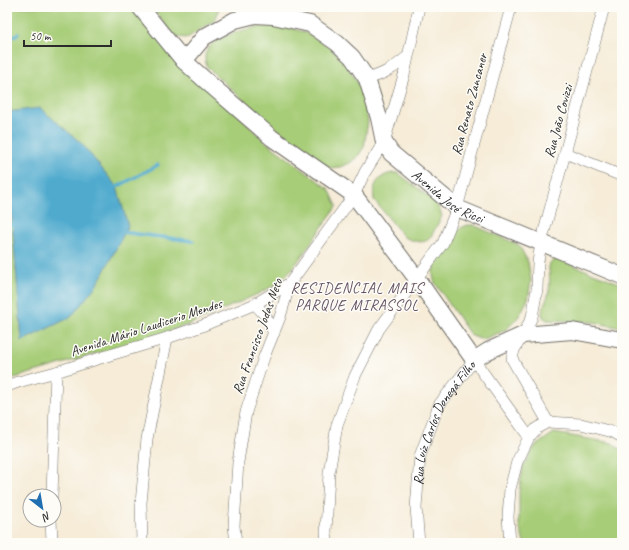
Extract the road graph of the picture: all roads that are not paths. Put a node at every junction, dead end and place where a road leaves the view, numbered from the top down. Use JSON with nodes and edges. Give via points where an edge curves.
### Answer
{"nodes":[{"id":1,"x":140,"y":7,"type":"edge"},
{"id":2,"x":419,"y":7,"type":"edge"},
{"id":3,"x":511,"y":7,"type":"edge"},
{"id":4,"x":604,"y":7,"type":"edge"},
{"id":5,"x":250,"y":11,"type":"edge"},
{"id":6,"x":408,"y":56,"type":"junction"},
{"id":7,"x":184,"y":61,"type":"junction"},
{"id":8,"x":367,"y":79,"type":"junction"},
{"id":9,"x":384,"y":142,"type":"junction"},
{"id":10,"x":565,"y":153,"type":"junction"},
{"id":11,"x":622,"y":176,"type":"edge"},
{"id":12,"x":354,"y":195,"type":"junction"},
{"id":13,"x":457,"y":208,"type":"junction"},
{"id":14,"x":541,"y":243,"type":"junction"},
{"id":15,"x":622,"y":276,"type":"edge"},
{"id":16,"x":417,"y":279,"type":"junction"},
{"id":17,"x":290,"y":283,"type":"junction"},
{"id":18,"x":255,"y":304,"type":"junction"},
{"id":19,"x":274,"y":333,"type":"junction"},
{"id":20,"x":523,"y":335,"type":"junction"},
{"id":21,"x":167,"y":338,"type":"junction"},
{"id":22,"x":622,"y":340,"type":"edge"},
{"id":23,"x":474,"y":360,"type":"junction"},
{"id":24,"x":56,"y":372,"type":"junction"},
{"id":25,"x":7,"y":386,"type":"edge"},
{"id":26,"x":548,"y":422,"type":"junction"},
{"id":27,"x":529,"y":437,"type":"junction"},
{"id":28,"x":622,"y":437,"type":"edge"},
{"id":29,"x":52,"y":488,"type":"edge"},
{"id":30,"x":51,"y":528,"type":"edge"},
{"id":31,"x":53,"y":543,"type":"edge"},
{"id":32,"x":142,"y":543,"type":"edge"},
{"id":33,"x":236,"y":543,"type":"edge"},
{"id":34,"x":327,"y":543,"type":"edge"},
{"id":35,"x":419,"y":543,"type":"edge"},
{"id":36,"x":510,"y":543,"type":"edge"}],
"edges":[{"from":1,"to":7,"type":"street"},
{"from":2,"to":6,"type":"street","name":"Rua Francisco Jodas Neto"},
{"from":3,"to":13,"type":"street","name":"Rua Renato Zancaner"},
{"from":4,"to":10,"type":"street","name":"Rua João Covizzi"},
{"from":5,"to":7,"type":"street","name":"Avenida José Ricci","via":[[204,37]]},
{"from":5,"to":8,"type":"street","name":"Avenida José Ricci","via":[[310,24],[352,57]]},
{"from":6,"to":8,"type":"street","via":[[396,67]]},
{"from":6,"to":9,"type":"street","name":"Rua Francisco Jodas Neto"},
{"from":7,"to":12,"type":"street","via":[[272,138]]},
{"from":8,"to":9,"type":"street","name":"Avenida José Ricci"},
{"from":9,"to":12,"type":"street","name":"Rua Francisco Jodas Neto"},
{"from":9,"to":13,"type":"street","name":"Avenida José Ricci","via":[[391,153]]},
{"from":10,"to":11,"type":"street"},
{"from":10,"to":14,"type":"street","name":"Rua João Covizzi"},
{"from":12,"to":16,"type":"street"},
{"from":12,"to":17,"type":"street","name":"Rua Francisco Jodas Neto"},
{"from":13,"to":14,"type":"street","name":"Avenida José Ricci"},
{"from":13,"to":16,"type":"street","name":"Rua Renato Zancaner","via":[[443,243]]},
{"from":14,"to":15,"type":"street","name":"Avenida José Ricci"},
{"from":14,"to":20,"type":"street","via":[[532,317]]},
{"from":16,"to":23,"type":"street"},
{"from":16,"to":34,"type":"street","name":"Rua Renato Zancaner","via":[[379,329],[354,376],[337,425],[329,474]]},
{"from":17,"to":18,"type":"street","name":"Avenida Mário Laudicerio Mendes"},
{"from":17,"to":19,"type":"street","name":"Rua Francisco Jodas Neto"},
{"from":18,"to":19,"type":"street","via":[[265,315]]},
{"from":18,"to":21,"type":"street","name":"Avenida Mário Laudicerio Mendes"},
{"from":19,"to":33,"type":"street","name":"Rua Francisco Jodas Neto","via":[[246,412],[238,462],[234,526]]},
{"from":20,"to":22,"type":"street","name":"Rua Luiz Carlos Donegá Filho","via":[[572,331]]},
{"from":20,"to":23,"type":"street","name":"Rua Luiz Carlos Donegá Filho"},
{"from":20,"to":26,"type":"street","via":[[512,359]]},
{"from":21,"to":24,"type":"street","name":"Avenida Mário Laudicerio Mendes"},
{"from":21,"to":32,"type":"street","via":[[147,439],[141,503]]},
{"from":23,"to":27,"type":"street"},
{"from":23,"to":35,"type":"street","name":"Rua Luiz Carlos Donegá Filho","via":[[439,405],[420,456],[416,508]]},
{"from":24,"to":25,"type":"street","name":"Avenida Mário Laudicerio Mendes"},
{"from":24,"to":29,"type":"street"},
{"from":26,"to":27,"type":"street","via":[[537,428]]},
{"from":26,"to":28,"type":"street","via":[[581,424],[613,432]]},
{"from":27,"to":36,"type":"street","via":[[517,462],[510,489]]},
{"from":30,"to":31,"type":"street"}]}
